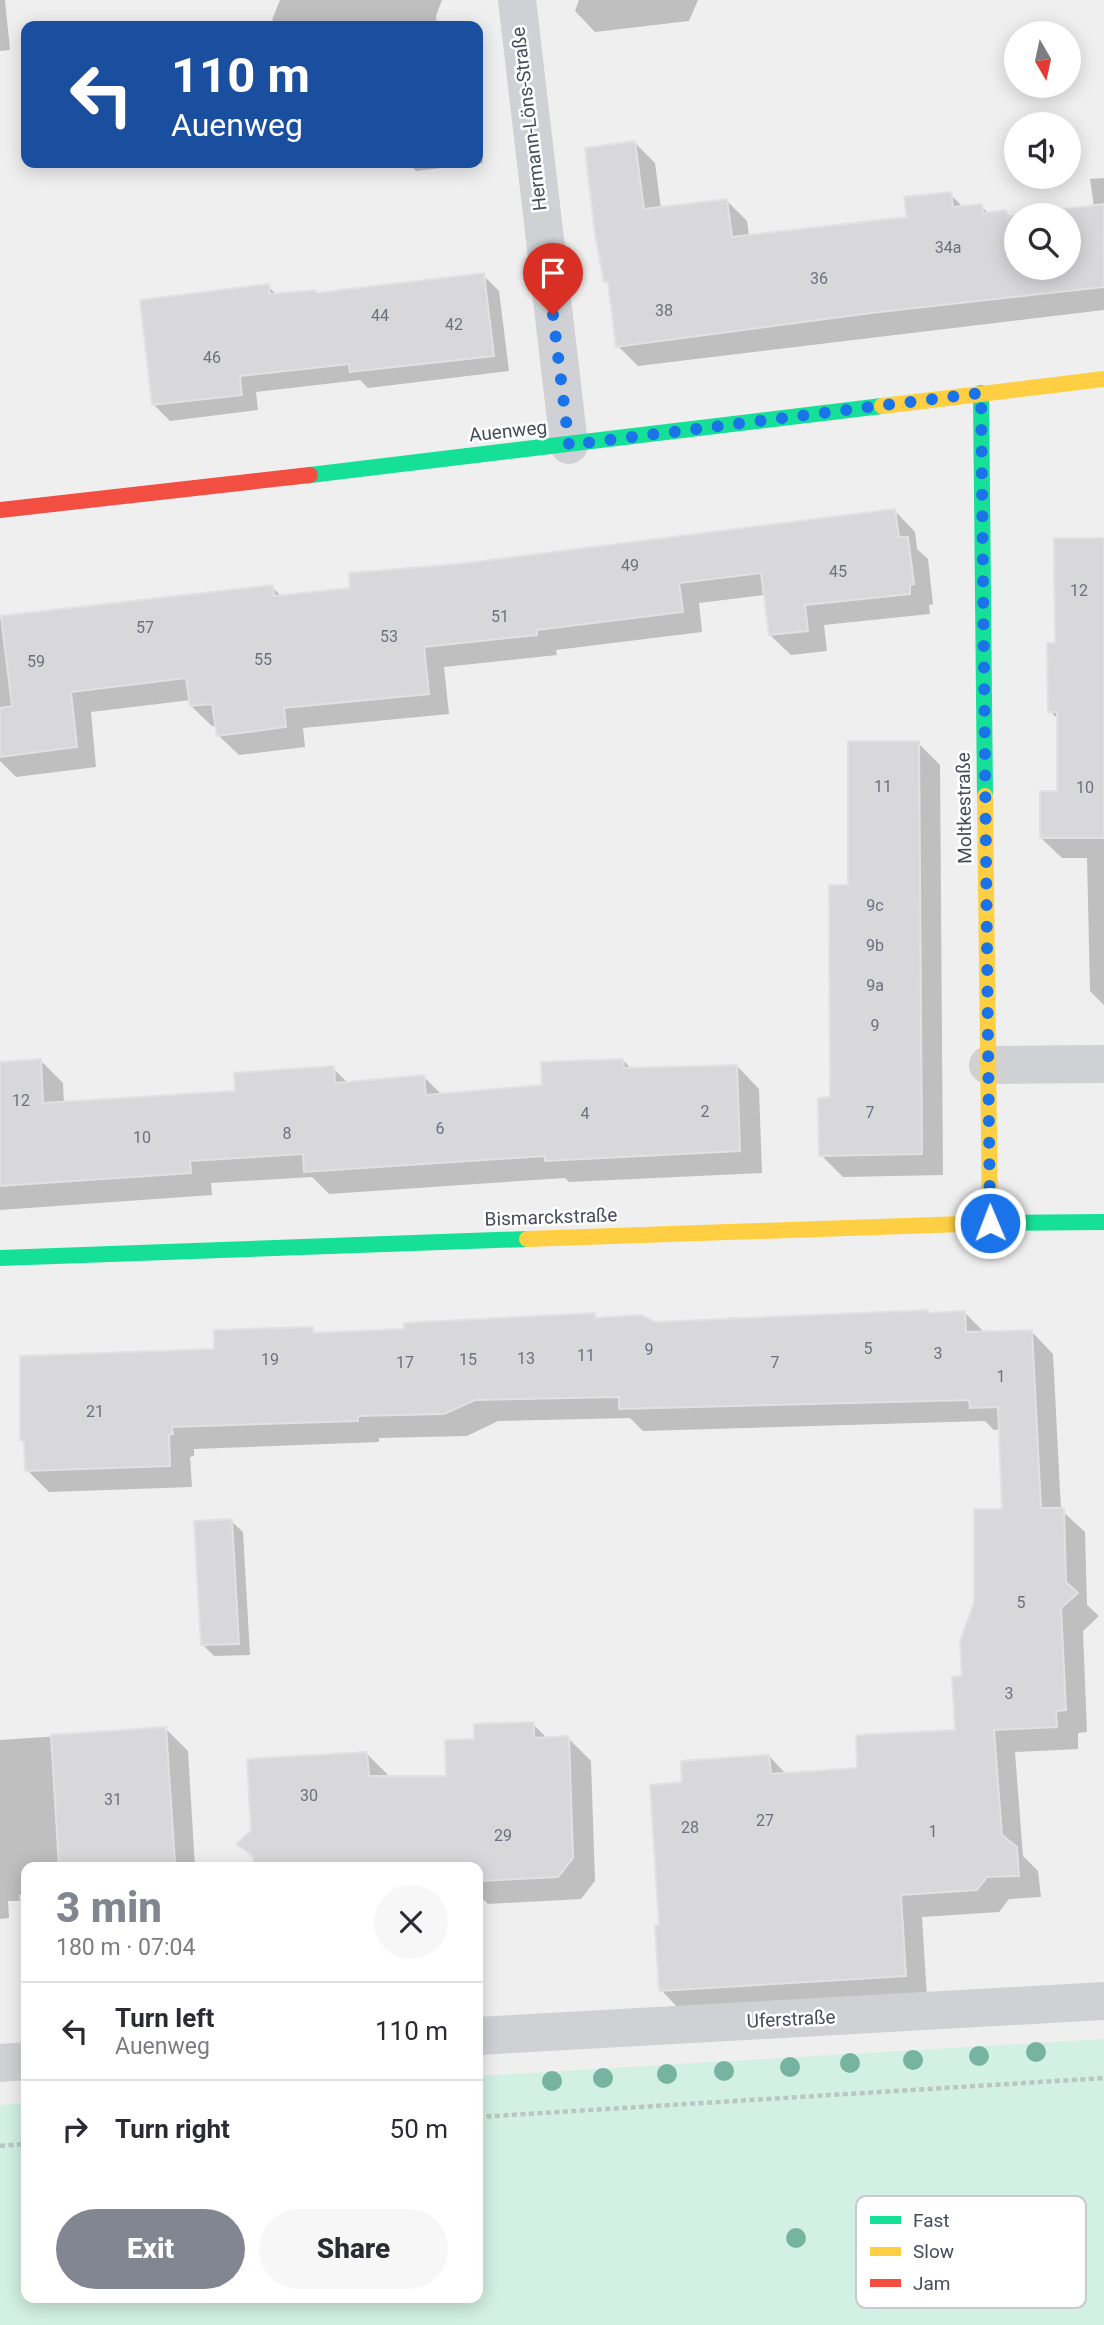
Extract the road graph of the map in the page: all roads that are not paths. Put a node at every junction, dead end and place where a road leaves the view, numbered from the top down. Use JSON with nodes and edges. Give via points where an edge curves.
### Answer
{"nodes":[{"id":1,"x":517,"y":0,"type":"edge"},
{"id":2,"x":1104,"y":379,"type":"edge"},
{"id":3,"x":981,"y":393,"type":"junction"},
{"id":4,"x":569,"y":445,"type":"junction"},
{"id":5,"x":0,"y":510,"type":"edge"},
{"id":6,"x":988,"y":1065,"type":"junction"},
{"id":7,"x":1104,"y":1065,"type":"edge"},
{"id":8,"x":1104,"y":1222,"type":"edge"},
{"id":9,"x":990,"y":1223,"type":"junction"},
{"id":10,"x":0,"y":1258,"type":"edge"},
{"id":11,"x":1104,"y":2001,"type":"edge"},
{"id":12,"x":483,"y":2036,"type":"edge"},
{"id":13,"x":21,"y":2061,"type":"edge"},
{"id":14,"x":0,"y":2063,"type":"edge"}],
"edges":[{"from":1,"to":4,"type":"street","name":"Hermann-Löns-Straße"},
{"from":2,"to":3,"type":"street","name":"Auenweg"},
{"from":3,"to":4,"type":"street","name":"Auenweg"},
{"from":3,"to":6,"type":"street","name":"Moltkestraße"},
{"from":4,"to":5,"type":"street","name":"Auenweg"},
{"from":6,"to":7,"type":"street"},
{"from":6,"to":9,"type":"street","name":"Moltkestraße"},
{"from":8,"to":9,"type":"street","name":"Bismarckstraße"},
{"from":9,"to":10,"type":"street","name":"Bismarckstraße"},
{"from":11,"to":12,"type":"street","name":"Uferstraße"},
{"from":13,"to":14,"type":"street"}]}
